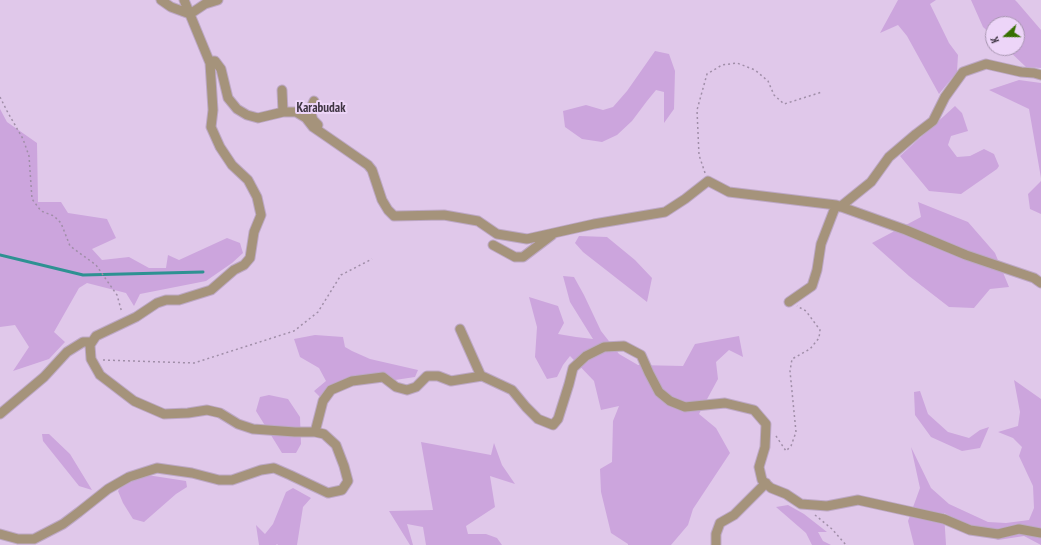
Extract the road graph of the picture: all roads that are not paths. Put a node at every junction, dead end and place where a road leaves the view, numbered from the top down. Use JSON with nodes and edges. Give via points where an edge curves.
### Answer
{"nodes":[{"id":1,"x":161,"y":0,"type":"edge"},
{"id":2,"x":184,"y":0,"type":"edge"},
{"id":3,"x":218,"y":0,"type":"edge"},
{"id":4,"x":190,"y":14,"type":"junction"},
{"id":5,"x":210,"y":63,"type":"junction"},
{"id":6,"x":1041,"y":75,"type":"edge"},
{"id":7,"x":282,"y":90,"type":"dead end"},
{"id":8,"x":314,"y":101,"type":"dead end"},
{"id":9,"x":283,"y":112,"type":"junction"},
{"id":10,"x":329,"y":138,"type":"junction"},
{"id":11,"x":838,"y":206,"type":"junction"},
{"id":12,"x":556,"y":232,"type":"junction"},
{"id":13,"x":493,"y":245,"type":"dead end"},
{"id":14,"x":1041,"y":283,"type":"edge"},
{"id":15,"x":789,"y":302,"type":"road end"},
{"id":16,"x":460,"y":329,"type":"dead end"},
{"id":17,"x":92,"y":342,"type":"junction"},
{"id":18,"x":481,"y":376,"type":"junction"},
{"id":19,"x":0,"y":414,"type":"edge"},
{"id":20,"x":315,"y":432,"type":"junction"},
{"id":21,"x":766,"y":483,"type":"junction"},
{"id":22,"x":1041,"y":533,"type":"edge"},
{"id":23,"x":0,"y":534,"type":"edge"},
{"id":24,"x":716,"y":545,"type":"edge"}],
"edges":[{"from":1,"to":4,"type":"street"},
{"from":2,"to":4,"type":"street"},
{"from":3,"to":4,"type":"street","via":[[205,4]]},
{"from":4,"to":5,"type":"street"},
{"from":5,"to":9,"type":"street","via":[[215,61],[221,69],[228,98],[237,109],[258,118]]},
{"from":5,"to":17,"type":"street","via":[[212,127],[220,147],[232,165],[248,180],[257,197],[261,216],[254,232],[250,258],[211,290],[193,297],[157,303],[136,317],[96,336]]},
{"from":6,"to":11,"type":"street","via":[[986,64],[963,72],[945,97],[933,121],[889,157],[871,182]]},
{"from":7,"to":9,"type":"street"},
{"from":8,"to":10,"type":"street","via":[[310,110],[313,120]]},
{"from":9,"to":10,"type":"street","via":[[296,112]]},
{"from":10,"to":12,"type":"street","via":[[368,165],[382,200],[394,216],[444,215],[478,221],[497,234],[527,239]]},
{"from":11,"to":12,"type":"street","via":[[729,192],[708,181],[665,212]]},
{"from":11,"to":14,"type":"street","via":[[1034,278]]},
{"from":11,"to":15,"type":"street","via":[[821,244],[812,286]]},
{"from":12,"to":13,"type":"street","via":[[523,257],[515,257]]},
{"from":16,"to":18,"type":"street"},
{"from":17,"to":19,"type":"street","via":[[83,342],[67,352],[44,377]]},
{"from":17,"to":20,"type":"street","via":[[91,359],[100,375],[134,401],[164,414],[207,410],[220,413],[238,424],[254,429]]},
{"from":18,"to":20,"type":"street","via":[[451,381],[438,376],[427,376],[416,387],[407,390],[396,387],[384,377],[352,381],[331,390],[323,402]]},
{"from":18,"to":21,"type":"street","via":[[512,390],[538,419],[553,424],[558,419],[573,368],[586,356],[604,347],[624,346],[641,355],[659,392],[670,401],[685,407],[725,403],[754,410],[766,424],[765,447],[759,467],[762,480]]},
{"from":20,"to":23,"type":"street","via":[[324,434],[336,445],[348,481],[342,490],[328,493],[274,468],[232,480],[219,480],[158,468],[128,477],[62,524],[34,539],[18,539]]},
{"from":21,"to":22,"type":"street","via":[[801,504],[827,506],[858,500],[944,519],[970,530],[998,534],[1019,529]]},
{"from":21,"to":24,"type":"street","via":[[734,515],[720,523]]}]}
